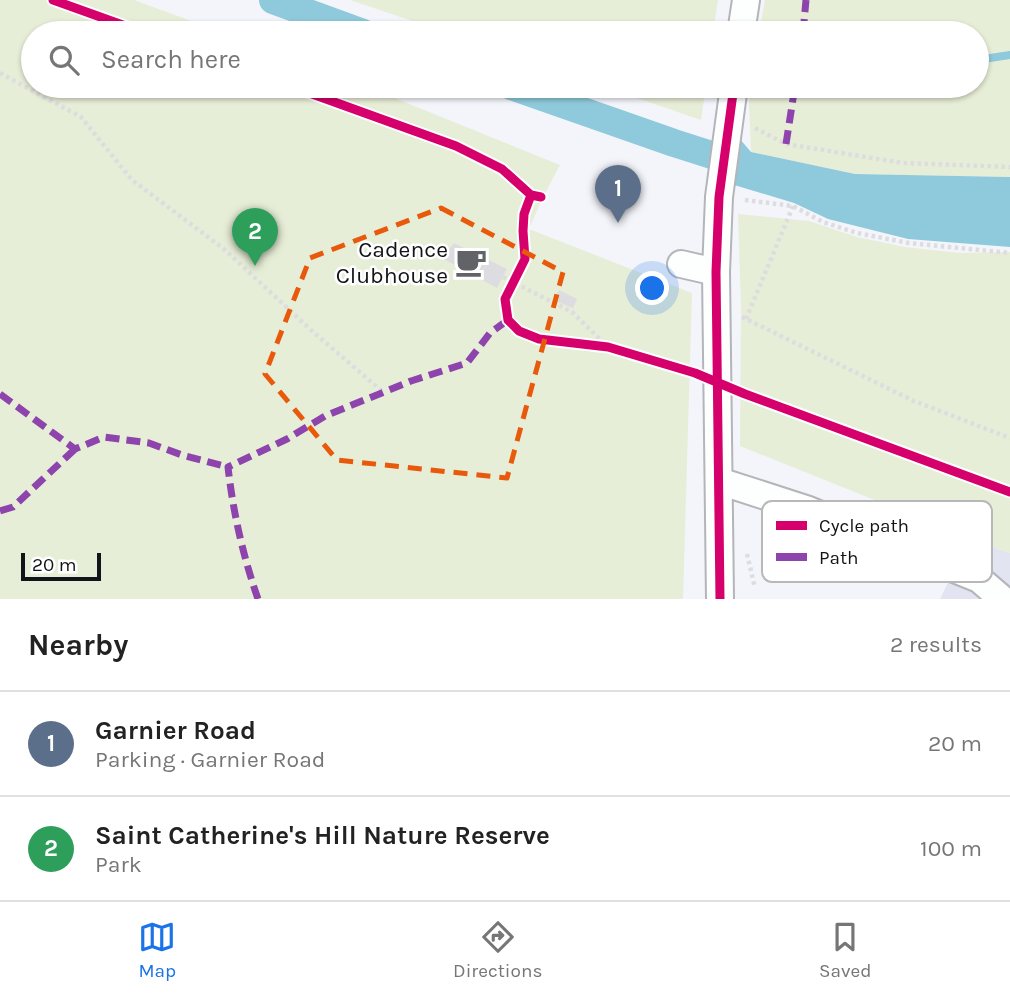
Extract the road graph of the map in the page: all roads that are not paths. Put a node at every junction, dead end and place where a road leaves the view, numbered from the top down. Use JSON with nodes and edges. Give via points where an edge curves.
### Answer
{"nodes":[{"id":1,"x":746,"y":0,"type":"edge"},
{"id":2,"x":743,"y":21,"type":"edge"},
{"id":3,"x":732,"y":98,"type":"edge"},
{"id":4,"x":681,"y":264,"type":"dead end"},
{"id":5,"x":716,"y":272,"type":"junction"},
{"id":6,"x":719,"y":481,"type":"junction"},
{"id":7,"x":781,"y":501,"type":"edge"},
{"id":8,"x":982,"y":582,"type":"edge"},
{"id":9,"x":719,"y":588,"type":"edge"},
{"id":10,"x":1000,"y":597,"type":"dead end"}],
"edges":[{"from":1,"to":2,"type":"street"},
{"from":3,"to":5,"type":"street","via":[[720,189]]},
{"from":4,"to":5,"type":"street"},
{"from":5,"to":6,"type":"street"},
{"from":6,"to":7,"type":"street"},
{"from":6,"to":9,"type":"street"},
{"from":8,"to":10,"type":"street"}]}
